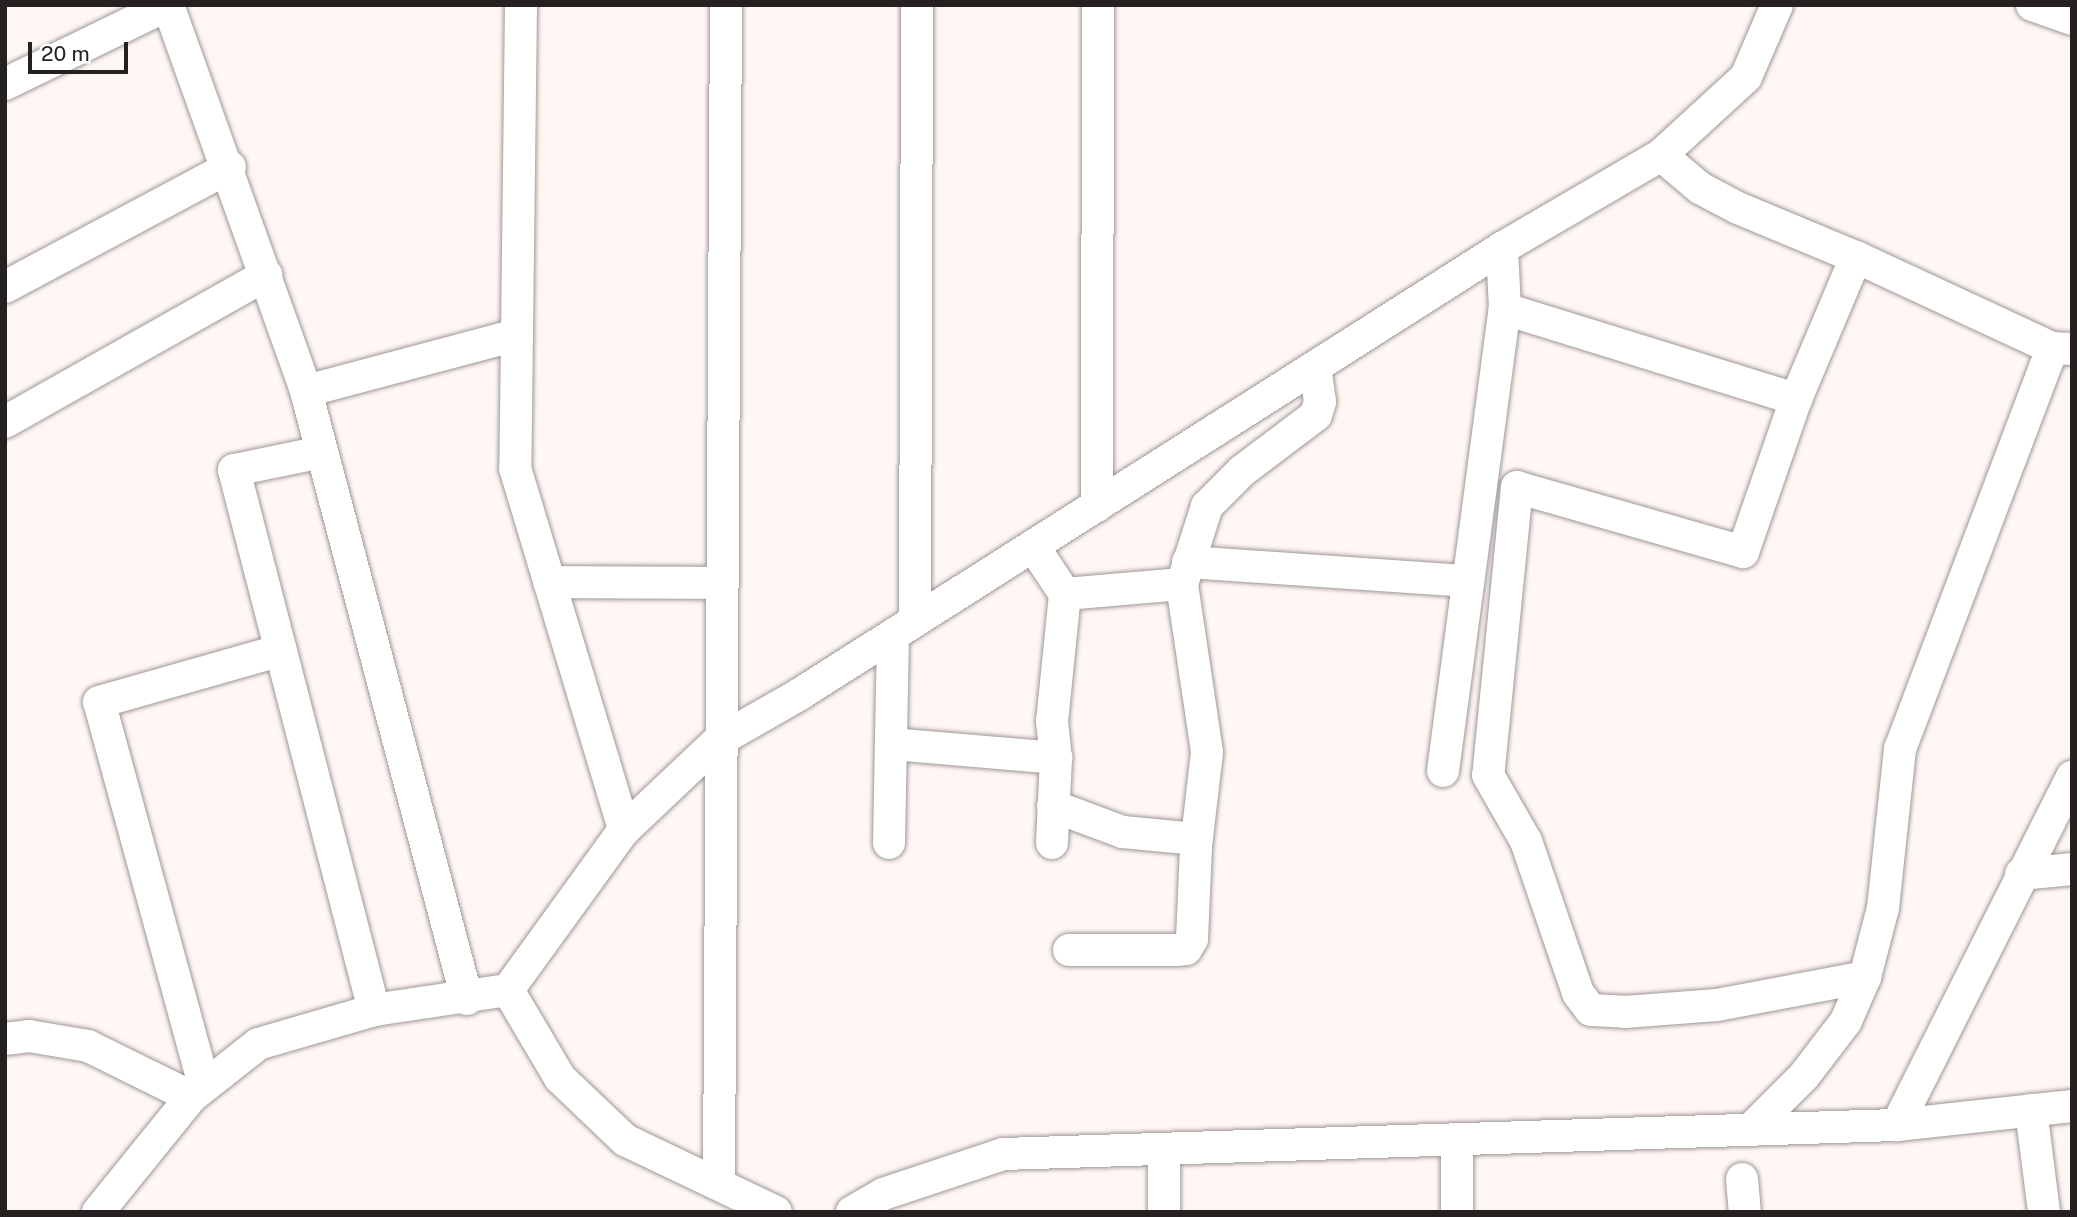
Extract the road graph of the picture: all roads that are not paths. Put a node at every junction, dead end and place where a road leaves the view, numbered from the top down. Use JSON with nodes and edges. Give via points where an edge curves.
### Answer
{"nodes":[{"id":1,"x":168,"y":5,"type":"edge"},
{"id":2,"x":521,"y":5,"type":"edge"},
{"id":3,"x":726,"y":5,"type":"edge"},
{"id":4,"x":917,"y":5,"type":"edge"},
{"id":5,"x":1098,"y":5,"type":"edge"},
{"id":6,"x":1777,"y":5,"type":"edge"},
{"id":7,"x":2032,"y":5,"type":"edge"},
{"id":8,"x":2072,"y":19,"type":"edge"},
{"id":9,"x":5,"y":84,"type":"edge"},
{"id":10,"x":1661,"y":155,"type":"junction"},
{"id":11,"x":229,"y":167,"type":"junction"},
{"id":12,"x":1502,"y":248,"type":"junction"},
{"id":13,"x":1856,"y":257,"type":"junction"},
{"id":14,"x":266,"y":275,"type":"junction"},
{"id":15,"x":5,"y":288,"type":"edge"},
{"id":16,"x":1505,"y":309,"type":"junction"},
{"id":17,"x":517,"y":335,"type":"junction"},
{"id":18,"x":2062,"y":348,"type":"edge"},
{"id":19,"x":1315,"y":368,"type":"junction"},
{"id":20,"x":306,"y":391,"type":"junction"},
{"id":21,"x":1796,"y":399,"type":"junction"},
{"id":22,"x":5,"y":422,"type":"edge"},
{"id":23,"x":322,"y":452,"type":"junction"},
{"id":24,"x":1097,"y":506,"type":"junction"},
{"id":25,"x":1033,"y":546,"type":"junction"},
{"id":26,"x":1185,"y":573,"type":"junction"},
{"id":27,"x":1468,"y":581,"type":"junction"},
{"id":28,"x":549,"y":582,"type":"junction"},
{"id":29,"x":720,"y":583,"type":"junction"},
{"id":30,"x":1065,"y":594,"type":"junction"},
{"id":31,"x":904,"y":628,"type":"junction"},
{"id":32,"x":281,"y":650,"type":"junction"},
{"id":33,"x":718,"y":741,"type":"junction"},
{"id":34,"x":891,"y":744,"type":"junction"},
{"id":35,"x":1056,"y":758,"type":"junction"},
{"id":36,"x":1443,"y":771,"type":"dead end"},
{"id":37,"x":2072,"y":777,"type":"edge"},
{"id":38,"x":1053,"y":806,"type":"junction"},
{"id":39,"x":624,"y":830,"type":"junction"},
{"id":40,"x":1197,"y":839,"type":"junction"},
{"id":41,"x":889,"y":843,"type":"dead end"},
{"id":42,"x":1052,"y":843,"type":"dead end"},
{"id":43,"x":2072,"y":869,"type":"edge"},
{"id":44,"x":2021,"y":874,"type":"junction"},
{"id":45,"x":1069,"y":950,"type":"dead end"},
{"id":46,"x":1865,"y":977,"type":"junction"},
{"id":47,"x":508,"y":990,"type":"junction"},
{"id":48,"x":467,"y":999,"type":"junction"},
{"id":49,"x":374,"y":1010,"type":"junction"},
{"id":50,"x":5,"y":1039,"type":"edge"},
{"id":51,"x":197,"y":1091,"type":"junction"},
{"id":52,"x":2072,"y":1106,"type":"edge"},
{"id":53,"x":2031,"y":1110,"type":"junction"},
{"id":54,"x":1897,"y":1125,"type":"junction"},
{"id":55,"x":1750,"y":1130,"type":"junction"},
{"id":56,"x":1457,"y":1139,"type":"junction"},
{"id":57,"x":1164,"y":1150,"type":"junction"},
{"id":58,"x":1742,"y":1179,"type":"dead end"},
{"id":59,"x":719,"y":1182,"type":"junction"},
{"id":60,"x":883,"y":1203,"type":"edge"},
{"id":61,"x":98,"y":1212,"type":"edge"},
{"id":62,"x":776,"y":1212,"type":"edge"},
{"id":63,"x":852,"y":1212,"type":"edge"},
{"id":64,"x":1164,"y":1212,"type":"edge"},
{"id":65,"x":1457,"y":1212,"type":"edge"},
{"id":66,"x":1745,"y":1212,"type":"edge"},
{"id":67,"x":2044,"y":1212,"type":"edge"}],
"edges":[{"from":1,"to":9,"type":"street"},
{"from":1,"to":11,"type":"street"},
{"from":2,"to":17,"type":"street"},
{"from":3,"to":29,"type":"street"},
{"from":4,"to":31,"type":"street"},
{"from":5,"to":24,"type":"street"},
{"from":6,"to":10,"type":"street","via":[[1746,77]]},
{"from":7,"to":8,"type":"street"},
{"from":10,"to":12,"type":"street"},
{"from":10,"to":13,"type":"street","via":[[1700,188],[1738,208]]},
{"from":11,"to":14,"type":"street"},
{"from":11,"to":15,"type":"street"},
{"from":12,"to":16,"type":"street"},
{"from":12,"to":19,"type":"street"},
{"from":13,"to":18,"type":"street"},
{"from":13,"to":21,"type":"street"},
{"from":14,"to":20,"type":"street"},
{"from":14,"to":22,"type":"street"},
{"from":16,"to":21,"type":"street"},
{"from":16,"to":27,"type":"street"},
{"from":17,"to":20,"type":"street"},
{"from":17,"to":28,"type":"street","via":[[515,468]]},
{"from":18,"to":46,"type":"street","via":[[1900,749],[1883,908]]},
{"from":19,"to":24,"type":"street"},
{"from":19,"to":26,"type":"street","via":[[1320,402],[1316,415],[1242,471],[1207,506]]},
{"from":20,"to":23,"type":"street"},
{"from":21,"to":46,"type":"street","via":[[1743,552],[1517,487],[1488,775],[1526,841],[1578,993],[1591,1010],[1717,1005]]},
{"from":23,"to":32,"type":"street","via":[[234,470]]},
{"from":23,"to":48,"type":"street"},
{"from":24,"to":25,"type":"street"},
{"from":25,"to":30,"type":"street"},
{"from":25,"to":31,"type":"street"},
{"from":26,"to":27,"type":"street"},
{"from":26,"to":30,"type":"street"},
{"from":26,"to":40,"type":"street","via":[[1207,752]]},
{"from":27,"to":36,"type":"street"},
{"from":28,"to":29,"type":"street"},
{"from":28,"to":39,"type":"street"},
{"from":29,"to":33,"type":"street"},
{"from":30,"to":35,"type":"street","via":[[1052,721]]},
{"from":31,"to":33,"type":"street"},
{"from":31,"to":34,"type":"street"},
{"from":32,"to":49,"type":"street"},
{"from":32,"to":51,"type":"street","via":[[99,702]]},
{"from":33,"to":39,"type":"street"},
{"from":33,"to":59,"type":"street"},
{"from":34,"to":35,"type":"street"},
{"from":34,"to":41,"type":"street"},
{"from":35,"to":38,"type":"street"},
{"from":37,"to":44,"type":"street"},
{"from":38,"to":40,"type":"street","via":[[1123,832]]},
{"from":38,"to":42,"type":"street"},
{"from":39,"to":47,"type":"street"},
{"from":40,"to":45,"type":"street","via":[[1192,939],[1186,948]]},
{"from":43,"to":44,"type":"street"},
{"from":44,"to":54,"type":"street"},
{"from":46,"to":55,"type":"street","via":[[1846,1021],[1804,1076]]},
{"from":47,"to":48,"type":"street"},
{"from":47,"to":59,"type":"street","via":[[560,1078],[625,1140]]},
{"from":48,"to":49,"type":"street"},
{"from":49,"to":51,"type":"street","via":[[258,1044]]},
{"from":50,"to":51,"type":"street","via":[[29,1036],[88,1046]]},
{"from":51,"to":61,"type":"street"},
{"from":52,"to":53,"type":"street"},
{"from":53,"to":54,"type":"street"},
{"from":53,"to":67,"type":"street"},
{"from":54,"to":55,"type":"street"},
{"from":55,"to":56,"type":"street"},
{"from":56,"to":57,"type":"street"},
{"from":56,"to":65,"type":"street"},
{"from":57,"to":60,"type":"street","via":[[1003,1154]]},
{"from":57,"to":64,"type":"street"},
{"from":58,"to":66,"type":"street"},
{"from":59,"to":62,"type":"street"},
{"from":60,"to":63,"type":"street"}]}
